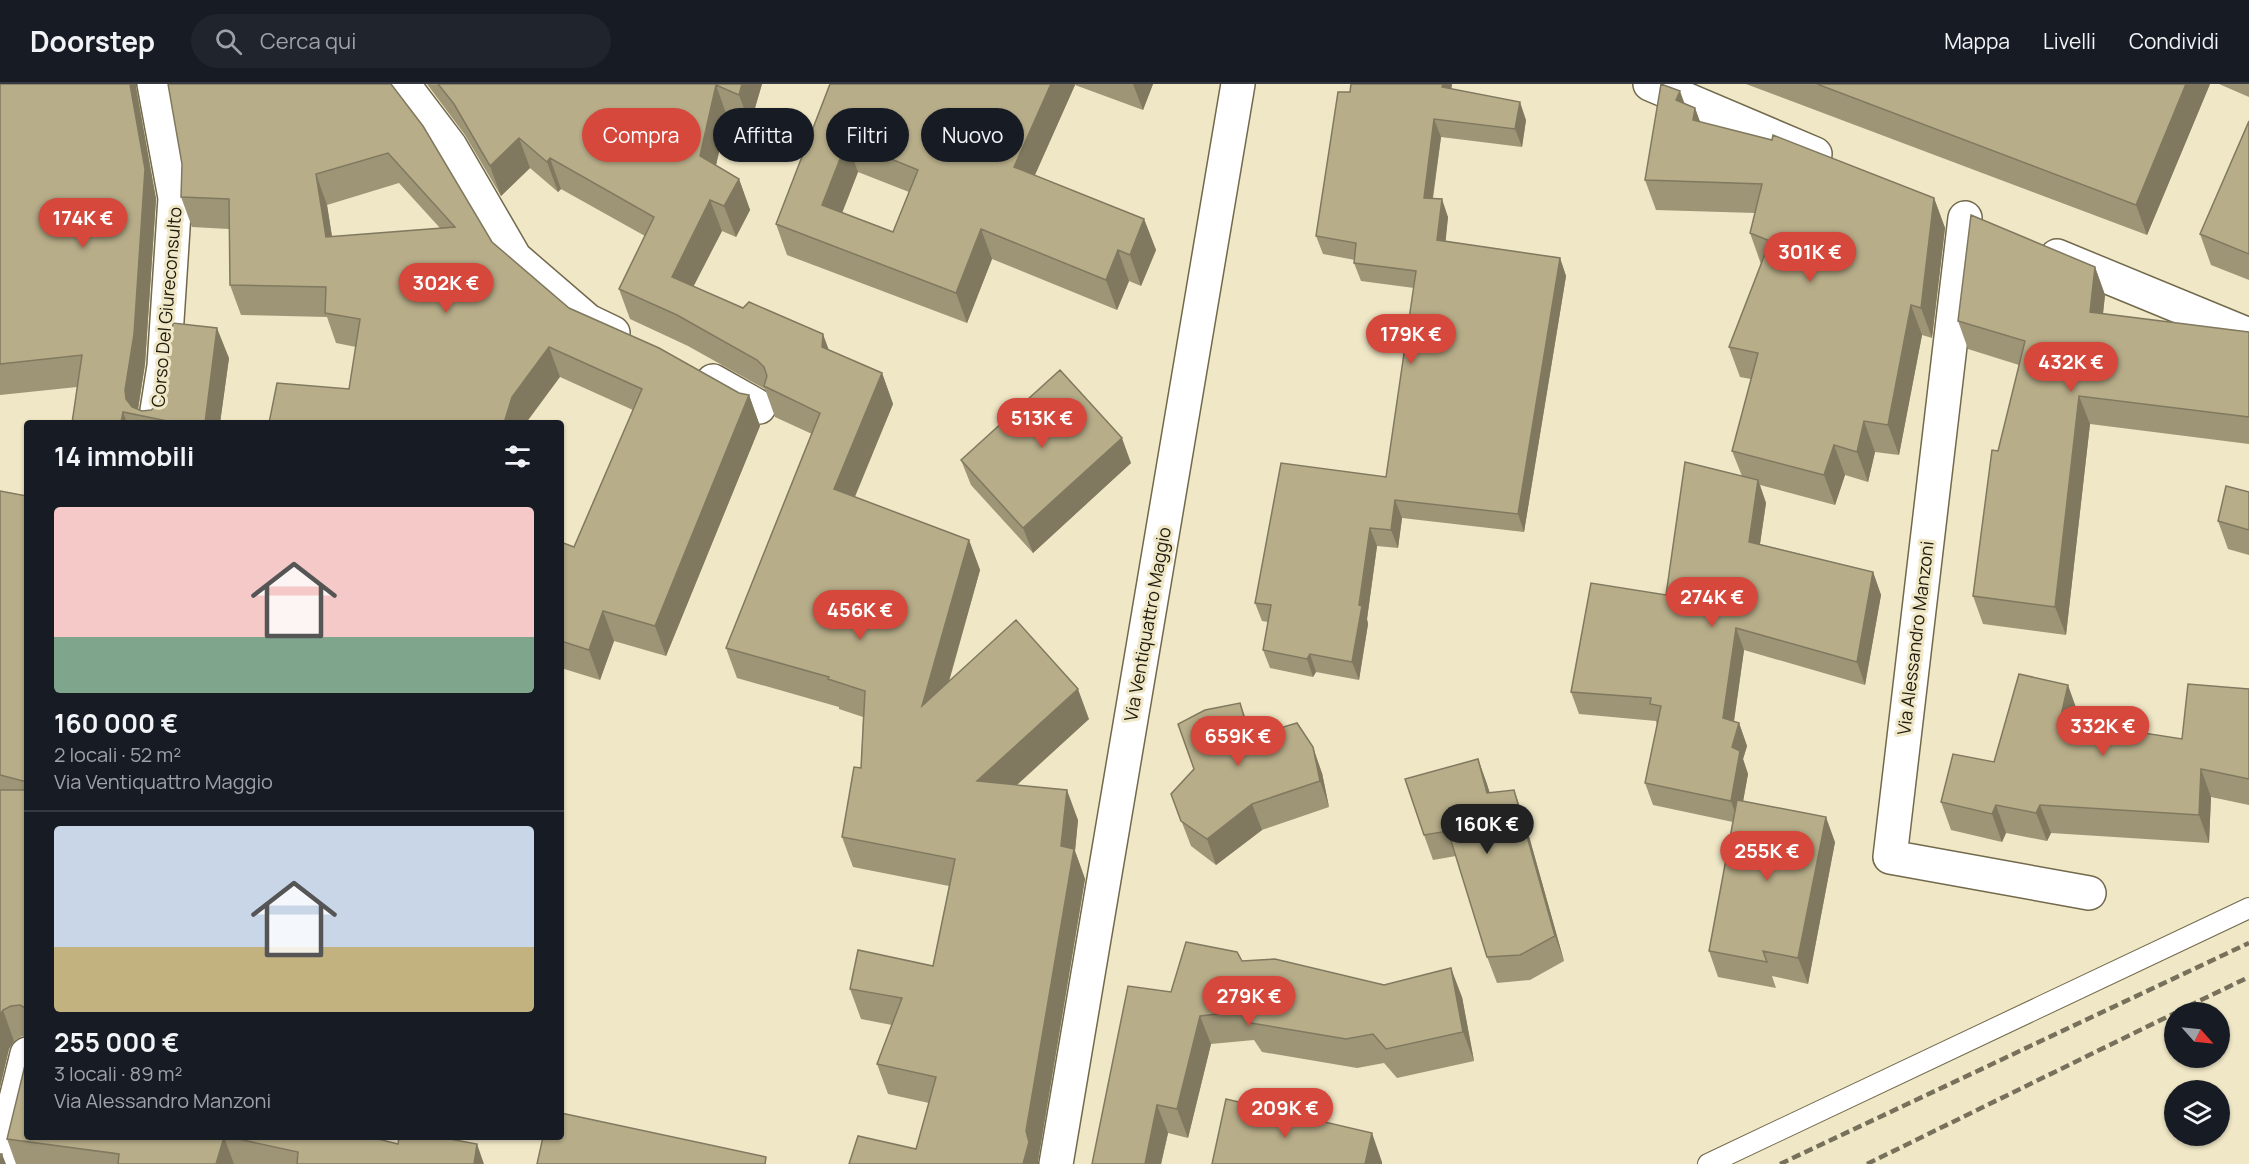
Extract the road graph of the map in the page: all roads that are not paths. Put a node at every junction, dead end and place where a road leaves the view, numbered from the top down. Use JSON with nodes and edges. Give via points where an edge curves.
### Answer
{"nodes":[{"id":1,"x":154,"y":84,"type":"edge"},
{"id":2,"x":404,"y":84,"type":"edge"},
{"id":3,"x":1238,"y":84,"type":"edge"},
{"id":4,"x":1650,"y":84,"type":"edge"},
{"id":5,"x":1846,"y":167,"type":"edge"},
{"id":6,"x":1932,"y":204,"type":"edge"},
{"id":7,"x":1965,"y":218,"type":"junction"},
{"id":8,"x":1997,"y":231,"type":"edge"},
{"id":9,"x":2029,"y":244,"type":"edge"},
{"id":10,"x":2249,"y":335,"type":"edge"},
{"id":11,"x":639,"y":344,"type":"edge"},
{"id":12,"x":689,"y":368,"type":"edge"},
{"id":13,"x":759,"y":407,"type":"dead end"},
{"id":14,"x":155,"y":420,"type":"edge"},
{"id":15,"x":2089,"y":893,"type":"dead end"},
{"id":16,"x":2249,"y":908,"type":"edge"},
{"id":17,"x":24,"y":1065,"type":"edge"},
{"id":18,"x":0,"y":1164,"type":"edge"},
{"id":19,"x":1056,"y":1164,"type":"edge"},
{"id":20,"x":1708,"y":1164,"type":"edge"}],
"edges":[{"from":1,"to":14,"type":"street","name":"Corso Del Giureconsulto","via":[[175,198],[164,366]]},
{"from":2,"to":11,"type":"street","via":[[450,146],[515,258],[588,321]]},
{"from":3,"to":19,"type":"street","name":"Via Ventiquattro Maggio"},
{"from":4,"to":5,"type":"street"},
{"from":6,"to":7,"type":"street"},
{"from":7,"to":8,"type":"street"},
{"from":7,"to":15,"type":"street","name":"Via Alessandro Manzoni","via":[[1890,858]]},
{"from":9,"to":10,"type":"street"},
{"from":12,"to":13,"type":"street"},
{"from":16,"to":20,"type":"lane"},
{"from":17,"to":18,"type":"street"}]}
